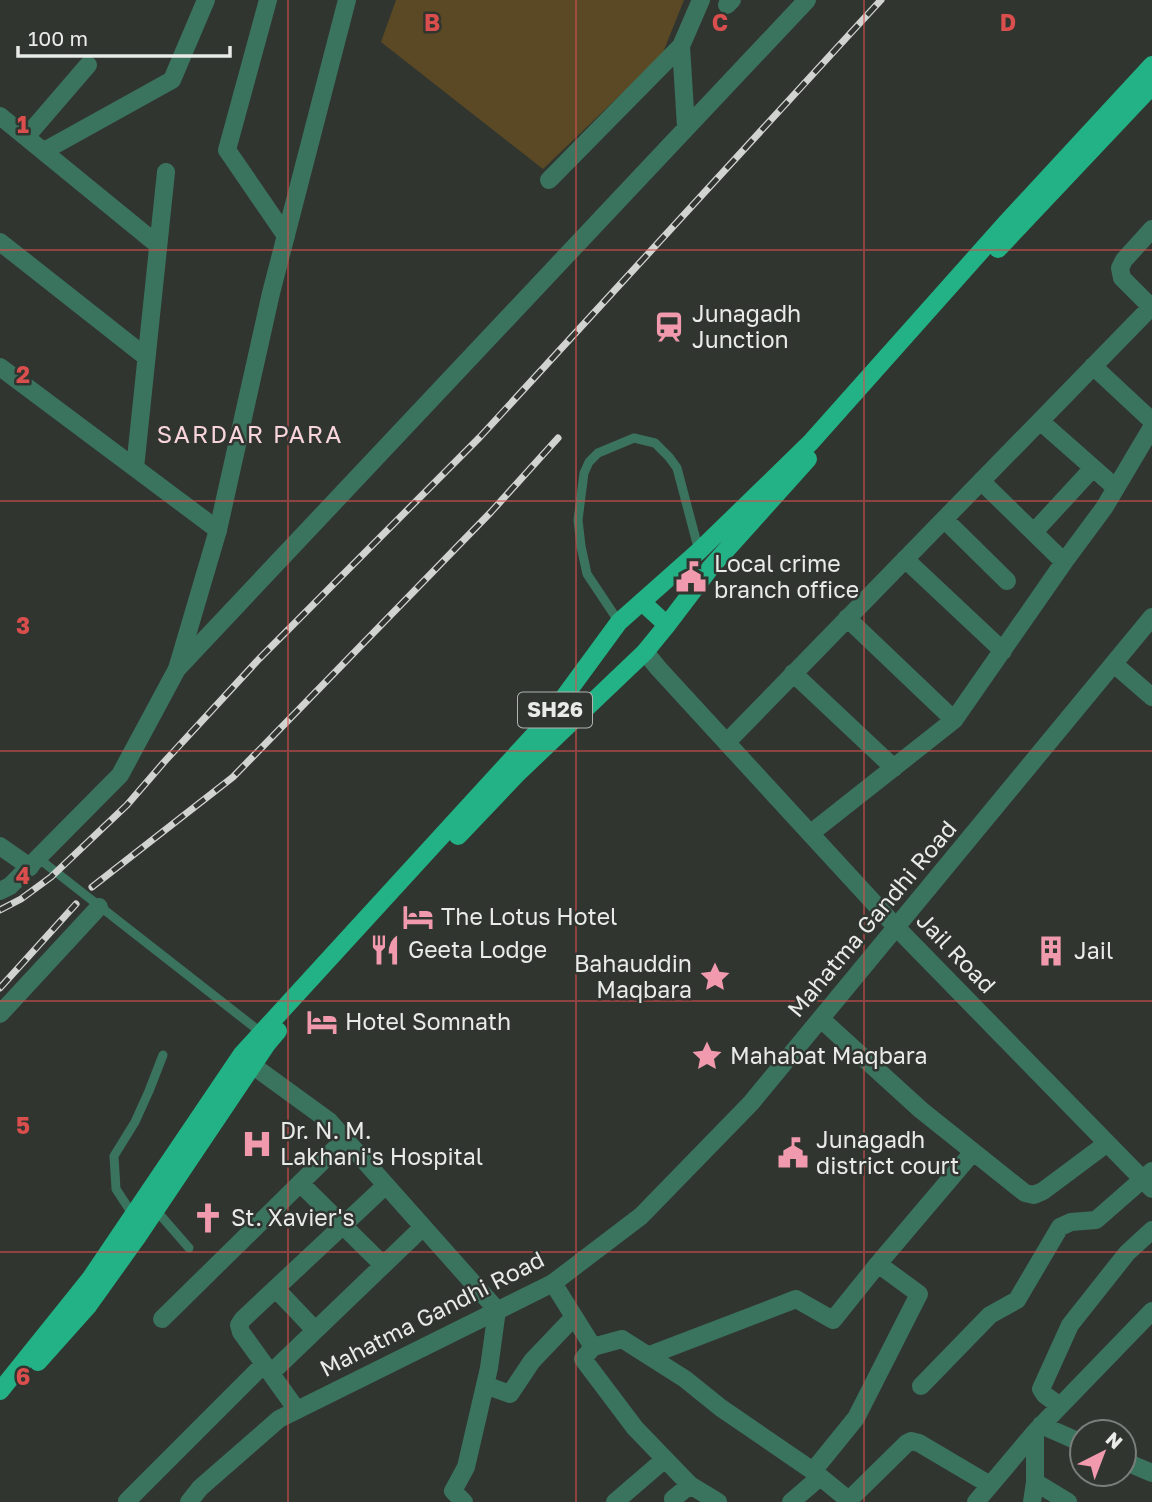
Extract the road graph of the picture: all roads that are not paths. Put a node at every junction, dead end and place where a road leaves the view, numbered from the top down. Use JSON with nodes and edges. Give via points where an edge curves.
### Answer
{"nodes":[{"id":1,"x":206,"y":0,"type":"edge"},
{"id":2,"x":268,"y":0,"type":"edge"},
{"id":3,"x":347,"y":0,"type":"edge"},
{"id":4,"x":701,"y":0,"type":"edge"},
{"id":5,"x":807,"y":0,"type":"edge"},
{"id":6,"x":681,"y":46,"type":"junction"},
{"id":7,"x":88,"y":65,"type":"dead end"},
{"id":8,"x":1152,"y":65,"type":"edge"},
{"id":9,"x":1152,"y":86,"type":"edge"},
{"id":10,"x":0,"y":116,"type":"edge"},
{"id":11,"x":686,"y":127,"type":"junction"},
{"id":12,"x":26,"y":137,"type":"junction"},
{"id":13,"x":44,"y":151,"type":"junction"},
{"id":14,"x":166,"y":172,"type":"dead end"},
{"id":15,"x":549,"y":180,"type":"dead end"},
{"id":16,"x":1152,"y":229,"type":"edge"},
{"id":17,"x":286,"y":236,"type":"junction"},
{"id":18,"x":0,"y":242,"type":"edge"},
{"id":19,"x":159,"y":245,"type":"junction"},
{"id":20,"x":1152,"y":306,"type":"edge"},
{"id":21,"x":146,"y":357,"type":"junction"},
{"id":22,"x":1093,"y":366,"type":"junction"},
{"id":23,"x":0,"y":367,"type":"edge"},
{"id":24,"x":1040,"y":421,"type":"junction"},
{"id":25,"x":1152,"y":421,"type":"edge"},
{"id":26,"x":1152,"y":428,"type":"edge"},
{"id":27,"x":135,"y":468,"type":"junction"},
{"id":28,"x":1093,"y":468,"type":"junction"},
{"id":29,"x":981,"y":481,"type":"junction"},
{"id":30,"x":1116,"y":488,"type":"junction"},
{"id":31,"x":944,"y":519,"type":"junction"},
{"id":32,"x":218,"y":530,"type":"junction"},
{"id":33,"x":1034,"y":532,"type":"junction"},
{"id":34,"x":699,"y":551,"type":"junction"},
{"id":35,"x":905,"y":559,"type":"junction"},
{"id":36,"x":1064,"y":562,"type":"junction"},
{"id":37,"x":1007,"y":581,"type":"dead end"},
{"id":38,"x":642,"y":602,"type":"junction"},
{"id":39,"x":1152,"y":617,"type":"edge"},
{"id":40,"x":847,"y":618,"type":"junction"},
{"id":41,"x":619,"y":622,"type":"junction"},
{"id":42,"x":667,"y":625,"type":"junction"},
{"id":43,"x":1003,"y":651,"type":"junction"},
{"id":44,"x":645,"y":652,"type":"junction"},
{"id":45,"x":1114,"y":664,"type":"junction"},
{"id":46,"x":177,"y":669,"type":"junction"},
{"id":47,"x":582,"y":673,"type":"junction"},
{"id":48,"x":793,"y":673,"type":"junction"},
{"id":49,"x":602,"y":692,"type":"junction"},
{"id":50,"x":1152,"y":697,"type":"edge"},
{"id":51,"x":954,"y":720,"type":"junction"},
{"id":52,"x":727,"y":742,"type":"junction"},
{"id":53,"x":894,"y":768,"type":"junction"},
{"id":54,"x":811,"y":833,"type":"junction"},
{"id":55,"x":0,"y":846,"type":"edge"},
{"id":56,"x":34,"y":863,"type":"junction"},
{"id":57,"x":0,"y":891,"type":"edge"},
{"id":58,"x":99,"y":907,"type":"junction"},
{"id":59,"x":897,"y":928,"type":"junction"},
{"id":60,"x":0,"y":1014,"type":"edge"},
{"id":61,"x":821,"y":1019,"type":"junction"},
{"id":62,"x":266,"y":1036,"type":"junction"},
{"id":63,"x":163,"y":1055,"type":"dead end"},
{"id":64,"x":252,"y":1065,"type":"junction"},
{"id":65,"x":345,"y":1139,"type":"junction"},
{"id":66,"x":1107,"y":1143,"type":"junction"},
{"id":67,"x":974,"y":1152,"type":"junction"},
{"id":68,"x":1149,"y":1180,"type":"edge"},
{"id":69,"x":300,"y":1183,"type":"junction"},
{"id":70,"x":386,"y":1185,"type":"junction"},
{"id":71,"x":155,"y":1209,"type":"junction"},
{"id":72,"x":133,"y":1215,"type":"junction"},
{"id":73,"x":343,"y":1225,"type":"junction"},
{"id":74,"x":423,"y":1227,"type":"junction"},
{"id":75,"x":1152,"y":1230,"type":"edge"},
{"id":76,"x":189,"y":1248,"type":"dead end"},
{"id":77,"x":878,"y":1264,"type":"junction"},
{"id":78,"x":383,"y":1265,"type":"junction"},
{"id":79,"x":553,"y":1283,"type":"junction"},
{"id":80,"x":276,"y":1289,"type":"junction"},
{"id":81,"x":497,"y":1310,"type":"junction"},
{"id":82,"x":1151,"y":1316,"type":"edge"},
{"id":83,"x":574,"y":1317,"type":"junction"},
{"id":84,"x":162,"y":1319,"type":"dead end"},
{"id":85,"x":316,"y":1330,"type":"junction"},
{"id":86,"x":593,"y":1347,"type":"junction"},
{"id":87,"x":650,"y":1355,"type":"junction"},
{"id":88,"x":267,"y":1368,"type":"junction"},
{"id":89,"x":485,"y":1385,"type":"junction"},
{"id":90,"x":921,"y":1387,"type":"dead end"},
{"id":91,"x":0,"y":1391,"type":"edge"},
{"id":92,"x":0,"y":1404,"type":"edge"},
{"id":93,"x":1060,"y":1406,"type":"junction"},
{"id":94,"x":298,"y":1410,"type":"junction"},
{"id":95,"x":1038,"y":1428,"type":"junction"},
{"id":96,"x":1068,"y":1438,"type":"edge"},
{"id":97,"x":665,"y":1459,"type":"junction"},
{"id":98,"x":816,"y":1474,"type":"junction"},
{"id":99,"x":1035,"y":1482,"type":"junction"},
{"id":100,"x":690,"y":1485,"type":"junction"},
{"id":101,"x":990,"y":1485,"type":"junction"},
{"id":102,"x":455,"y":1498,"type":"edge"},
{"id":103,"x":127,"y":1501,"type":"edge"},
{"id":104,"x":850,"y":1501,"type":"edge"},
{"id":105,"x":190,"y":1502,"type":"edge"},
{"id":106,"x":615,"y":1502,"type":"edge"},
{"id":107,"x":675,"y":1502,"type":"edge"},
{"id":108,"x":718,"y":1502,"type":"edge"},
{"id":109,"x":791,"y":1502,"type":"edge"},
{"id":110,"x":976,"y":1502,"type":"edge"},
{"id":111,"x":1032,"y":1502,"type":"edge"},
{"id":112,"x":1068,"y":1502,"type":"edge"}],
"edges":[{"from":1,"to":13,"type":"street","via":[[172,80]]},
{"from":2,"to":17,"type":"street","via":[[226,150]]},
{"from":3,"to":17,"type":"street"},
{"from":4,"to":6,"type":"street"},
{"from":5,"to":11,"type":"street"},
{"from":6,"to":11,"type":"street"},
{"from":6,"to":15,"type":"street"},
{"from":7,"to":12,"type":"street"},
{"from":8,"to":34,"type":"main road","number":"SH26","via":[[811,442]]},
{"from":9,"to":42,"type":"main road","number":"SH26","via":[[897,359],[710,568]]},
{"from":10,"to":12,"type":"street"},
{"from":11,"to":46,"type":"street"},
{"from":12,"to":13,"type":"street"},
{"from":13,"to":19,"type":"street"},
{"from":14,"to":19,"type":"street"},
{"from":16,"to":20,"type":"street","via":[[1120,268],[1122,278]]},
{"from":17,"to":32,"type":"street"},
{"from":18,"to":21,"type":"street"},
{"from":19,"to":21,"type":"street"},
{"from":20,"to":22,"type":"street"},
{"from":21,"to":27,"type":"street"},
{"from":22,"to":24,"type":"street"},
{"from":22,"to":25,"type":"street"},
{"from":23,"to":27,"type":"street"},
{"from":24,"to":28,"type":"street"},
{"from":24,"to":29,"type":"street"},
{"from":26,"to":30,"type":"street"},
{"from":27,"to":32,"type":"street"},
{"from":28,"to":30,"type":"street"},
{"from":28,"to":33,"type":"street"},
{"from":29,"to":31,"type":"street"},
{"from":29,"to":33,"type":"street"},
{"from":30,"to":36,"type":"street"},
{"from":31,"to":35,"type":"street"},
{"from":31,"to":37,"type":"street"},
{"from":32,"to":46,"type":"street"},
{"from":33,"to":36,"type":"street"},
{"from":34,"to":38,"type":"main road","number":"SH26"},
{"from":34,"to":41,"type":"lane","via":[[677,468],[655,443],[634,438],[598,453],[584,473],[580,546],[587,574]]},
{"from":35,"to":40,"type":"street"},
{"from":35,"to":43,"type":"street"},
{"from":36,"to":43,"type":"street"},
{"from":38,"to":41,"type":"main road","number":"SH26"},
{"from":38,"to":42,"type":"main road"},
{"from":39,"to":45,"type":"street","name":"Mahatma Gandhi Road"},
{"from":40,"to":48,"type":"street"},
{"from":40,"to":51,"type":"street"},
{"from":41,"to":47,"type":"main road","number":"SH26"},
{"from":42,"to":44,"type":"main road","number":"SH26"},
{"from":43,"to":51,"type":"street"},
{"from":44,"to":49,"type":"main road","number":"SH26"},
{"from":44,"to":52,"type":"street","name":"Jail Road"},
{"from":45,"to":50,"type":"street"},
{"from":45,"to":59,"type":"street","name":"Mahatma Gandhi Road"},
{"from":46,"to":56,"type":"street","via":[[120,775]]},
{"from":47,"to":49,"type":"main road"},
{"from":47,"to":62,"type":"main road","number":"SH26","via":[[545,723]]},
{"from":48,"to":52,"type":"street"},
{"from":48,"to":53,"type":"street"},
{"from":49,"to":62,"type":"main road","number":"SH26","via":[[517,774]]},
{"from":51,"to":53,"type":"street"},
{"from":52,"to":54,"type":"street","name":"Jail Road"},
{"from":53,"to":54,"type":"street"},
{"from":54,"to":59,"type":"street","name":"Jail Road"},
{"from":55,"to":56,"type":"street"},
{"from":56,"to":57,"type":"street"},
{"from":56,"to":58,"type":"lane"},
{"from":58,"to":60,"type":"street"},
{"from":58,"to":62,"type":"lane"},
{"from":59,"to":61,"type":"street","name":"Mahatma Gandhi Road"},
{"from":59,"to":66,"type":"street","name":"Jail Road"},
{"from":61,"to":67,"type":"street"},
{"from":61,"to":79,"type":"street","name":"Mahatma Gandhi Road","via":[[751,1103],[641,1216]]},
{"from":62,"to":64,"type":"main road","number":"SH26"},
{"from":62,"to":72,"type":"main road","number":"SH26","via":[[242,1054]]},
{"from":63,"to":72,"type":"lane","via":[[135,1122],[114,1156],[116,1189]]},
{"from":64,"to":65,"type":"street","via":[[329,1121]]},
{"from":64,"to":71,"type":"main road","number":"SH26"},
{"from":65,"to":69,"type":"street"},
{"from":65,"to":70,"type":"street"},
{"from":66,"to":67,"type":"street","via":[[1034,1195],[1025,1193]]},
{"from":66,"to":68,"type":"street","name":"Jail Road"},
{"from":67,"to":77,"type":"street"},
{"from":68,"to":90,"type":"street","via":[[1096,1220],[1060,1227],[1017,1300],[990,1315]]},
{"from":69,"to":73,"type":"street"},
{"from":69,"to":84,"type":"street"},
{"from":70,"to":73,"type":"street"},
{"from":70,"to":74,"type":"street"},
{"from":71,"to":76,"type":"lane"},
{"from":71,"to":92,"type":"main road","number":"SH26","via":[[88,1306]]},
{"from":72,"to":91,"type":"main road","number":"SH26","via":[[90,1279]]},
{"from":73,"to":78,"type":"street"},
{"from":73,"to":80,"type":"street"},
{"from":74,"to":78,"type":"street"},
{"from":74,"to":81,"type":"street"},
{"from":75,"to":93,"type":"street","via":[[1127,1252],[1070,1325],[1041,1389]]},
{"from":77,"to":87,"type":"street","via":[[833,1320],[796,1299]]},
{"from":77,"to":98,"type":"street","via":[[919,1294],[856,1418]]},
{"from":78,"to":85,"type":"street"},
{"from":79,"to":81,"type":"street","name":"Mahatma Gandhi Road"},
{"from":79,"to":83,"type":"street"},
{"from":80,"to":85,"type":"street"},
{"from":80,"to":88,"type":"street","via":[[239,1325]]},
{"from":81,"to":89,"type":"street"},
{"from":81,"to":94,"type":"street","name":"Mahatma Gandhi Road"},
{"from":82,"to":93,"type":"street"},
{"from":83,"to":86,"type":"street"},
{"from":83,"to":89,"type":"street","via":[[531,1361],[510,1394]]},
{"from":85,"to":88,"type":"street"},
{"from":86,"to":87,"type":"street","via":[[622,1339]]},
{"from":86,"to":97,"type":"street","via":[[583,1359],[635,1428]]},
{"from":87,"to":98,"type":"street"},
{"from":88,"to":94,"type":"street"},
{"from":88,"to":103,"type":"street"},
{"from":89,"to":102,"type":"street"},
{"from":93,"to":95,"type":"street"},
{"from":94,"to":105,"type":"street","name":"Mahatma Gandhi Road","via":[[279,1419]]},
{"from":95,"to":96,"type":"street"},
{"from":95,"to":99,"type":"street"},
{"from":95,"to":101,"type":"street"},
{"from":97,"to":100,"type":"street"},
{"from":97,"to":106,"type":"street"},
{"from":98,"to":104,"type":"street"},
{"from":98,"to":109,"type":"street"},
{"from":99,"to":111,"type":"street"},
{"from":99,"to":112,"type":"street"},
{"from":100,"to":107,"type":"street"},
{"from":100,"to":108,"type":"street"},
{"from":101,"to":104,"type":"street","via":[[911,1441]]},
{"from":101,"to":110,"type":"street"}]}
